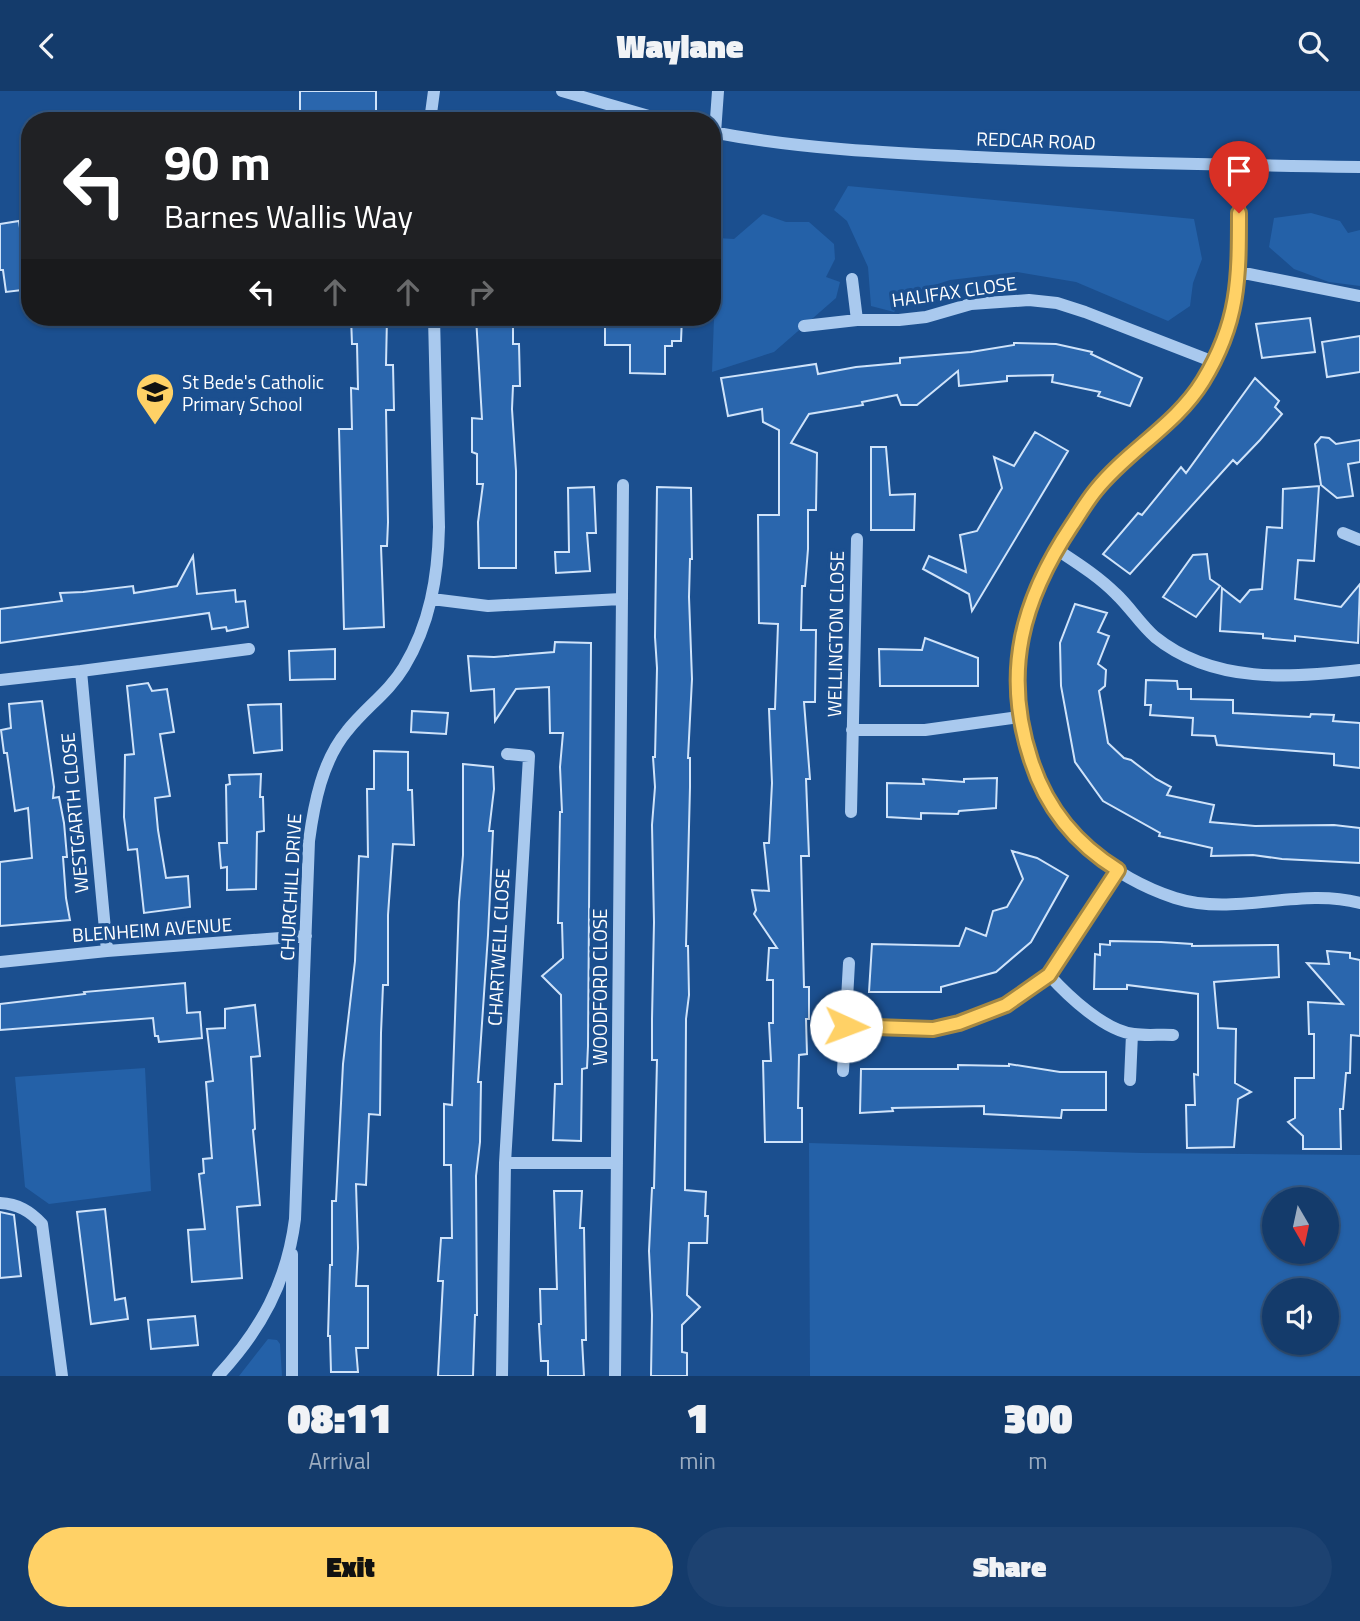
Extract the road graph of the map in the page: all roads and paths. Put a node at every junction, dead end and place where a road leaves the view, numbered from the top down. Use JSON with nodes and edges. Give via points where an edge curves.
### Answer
{"nodes":[{"id":1,"x":434,"y":91,"type":"edge"},
{"id":2,"x":562,"y":91,"type":"edge"},
{"id":3,"x":718,"y":91,"type":"edge"},
{"id":4,"x":431,"y":112,"type":"edge"},
{"id":5,"x":635,"y":112,"type":"edge"},
{"id":6,"x":716,"y":112,"type":"edge"},
{"id":7,"x":721,"y":133,"type":"edge"},
{"id":8,"x":1239,"y":165,"type":"junction"},
{"id":9,"x":1360,"y":167,"type":"edge"},
{"id":10,"x":1239,"y":272,"type":"junction"},
{"id":11,"x":852,"y":279,"type":"dead end"},
{"id":12,"x":1360,"y":296,"type":"edge"},
{"id":13,"x":857,"y":320,"type":"junction"},
{"id":14,"x":434,"y":326,"type":"edge"},
{"id":15,"x":804,"y":326,"type":"dead end"},
{"id":16,"x":1214,"y":362,"type":"junction"},
{"id":17,"x":624,"y":485,"type":"dead end"},
{"id":18,"x":1343,"y":533,"type":"dead end"},
{"id":19,"x":857,"y":539,"type":"dead end"},
{"id":20,"x":1360,"y":540,"type":"edge"},
{"id":21,"x":1056,"y":549,"type":"junction"},
{"id":22,"x":432,"y":599,"type":"junction"},
{"id":23,"x":621,"y":599,"type":"junction"},
{"id":24,"x":249,"y":649,"type":"dead end"},
{"id":25,"x":1360,"y":670,"type":"edge"},
{"id":26,"x":81,"y":671,"type":"junction"},
{"id":27,"x":0,"y":681,"type":"edge"},
{"id":28,"x":1019,"y":717,"type":"junction"},
{"id":29,"x":852,"y":730,"type":"junction"},
{"id":30,"x":507,"y":754,"type":"dead end"},
{"id":31,"x":851,"y":812,"type":"dead end"},
{"id":32,"x":1118,"y":870,"type":"junction"},
{"id":33,"x":1360,"y":903,"type":"edge"},
{"id":34,"x":306,"y":936,"type":"junction"},
{"id":35,"x":107,"y":951,"type":"junction"},
{"id":36,"x":0,"y":962,"type":"edge"},
{"id":37,"x":849,"y":963,"type":"dead end"},
{"id":38,"x":1049,"y":975,"type":"junction"},
{"id":39,"x":846,"y":1026,"type":"junction"},
{"id":40,"x":1132,"y":1034,"type":"junction"},
{"id":41,"x":1173,"y":1035,"type":"dead end"},
{"id":42,"x":843,"y":1070,"type":"dead end"},
{"id":43,"x":1130,"y":1080,"type":"dead end"},
{"id":44,"x":505,"y":1163,"type":"junction"},
{"id":45,"x":617,"y":1163,"type":"junction"},
{"id":46,"x":0,"y":1203,"type":"edge"},
{"id":47,"x":292,"y":1243,"type":"junction"},
{"id":48,"x":62,"y":1376,"type":"edge"},
{"id":49,"x":218,"y":1376,"type":"edge"},
{"id":50,"x":292,"y":1376,"type":"edge"},
{"id":51,"x":502,"y":1376,"type":"edge"},
{"id":52,"x":615,"y":1376,"type":"edge"}],
"edges":[{"from":1,"to":4,"type":"street"},
{"from":2,"to":5,"type":"street"},
{"from":3,"to":6,"type":"street"},
{"from":7,"to":8,"type":"street","name":"REDCAR ROAD","via":[[814,147],[913,154]]},
{"from":8,"to":9,"type":"street","name":"REDCAR ROAD"},
{"from":8,"to":10,"type":"street"},
{"from":10,"to":12,"type":"street"},
{"from":10,"to":16,"type":"street","via":[[1232,319]]},
{"from":11,"to":13,"type":"street"},
{"from":13,"to":15,"type":"street","name":"HALIFAX CLOSE"},
{"from":13,"to":16,"type":"street","name":"HALIFAX CLOSE","via":[[926,317],[1003,300],[1057,303]]},
{"from":14,"to":22,"type":"street","name":"CHURCHILL DRIVE","via":[[439,527]]},
{"from":16,"to":21,"type":"street","via":[[1175,417],[1095,490]]},
{"from":17,"to":23,"type":"street","name":"WOODFORD CLOSE"},
{"from":18,"to":20,"type":"street"},
{"from":19,"to":29,"type":"street","name":"WELLINGTON CLOSE"},
{"from":21,"to":25,"type":"street","via":[[1101,579],[1157,638],[1190,657],[1252,675]]},
{"from":21,"to":28,"type":"street","via":[[1038,584],[1021,639],[1016,663]]},
{"from":22,"to":23,"type":"street","via":[[488,606]]},
{"from":22,"to":34,"type":"street","name":"CHURCHILL DRIVE","via":[[404,667],[382,697],[346,731],[321,781],[309,841]]},
{"from":23,"to":45,"type":"street","name":"WOODFORD CLOSE"},
{"from":24,"to":26,"type":"street"},
{"from":26,"to":27,"type":"street"},
{"from":26,"to":35,"type":"street","name":"WESTGARTH CLOSE"},
{"from":28,"to":29,"type":"street","name":"WELLINGTON CLOSE","via":[[925,730]]},
{"from":28,"to":32,"type":"street","via":[[1036,777],[1051,805],[1071,832]]},
{"from":29,"to":31,"type":"street","name":"WELLINGTON CLOSE"},
{"from":30,"to":44,"type":"street","name":"CHARTWELL CLOSE","via":[[529,756]]},
{"from":32,"to":33,"type":"street","via":[[1176,898],[1214,904],[1320,898]]},
{"from":32,"to":38,"type":"street"},
{"from":34,"to":35,"type":"street","name":"BLENHEIM AVENUE"},
{"from":34,"to":47,"type":"street","name":"CHURCHILL DRIVE"},
{"from":35,"to":36,"type":"street","name":"BLENHEIM AVENUE"},
{"from":37,"to":39,"type":"street"},
{"from":38,"to":39,"type":"street","via":[[1006,1005],[959,1023],[933,1029]]},
{"from":38,"to":40,"type":"street","via":[[1082,1008]]},
{"from":39,"to":42,"type":"street"},
{"from":40,"to":41,"type":"street"},
{"from":40,"to":43,"type":"street"},
{"from":44,"to":45,"type":"street"},
{"from":44,"to":51,"type":"street","name":"CHARTWELL CLOSE"},
{"from":45,"to":52,"type":"street","name":"WOODFORD CLOSE"},
{"from":46,"to":48,"type":"street","via":[[15,1204],[42,1224]]},
{"from":47,"to":49,"type":"street","name":"CHURCHILL DRIVE","via":[[263,1319],[244,1349]]},
{"from":47,"to":50,"type":"street","name":"CHURCHILL DRIVE"}]}
